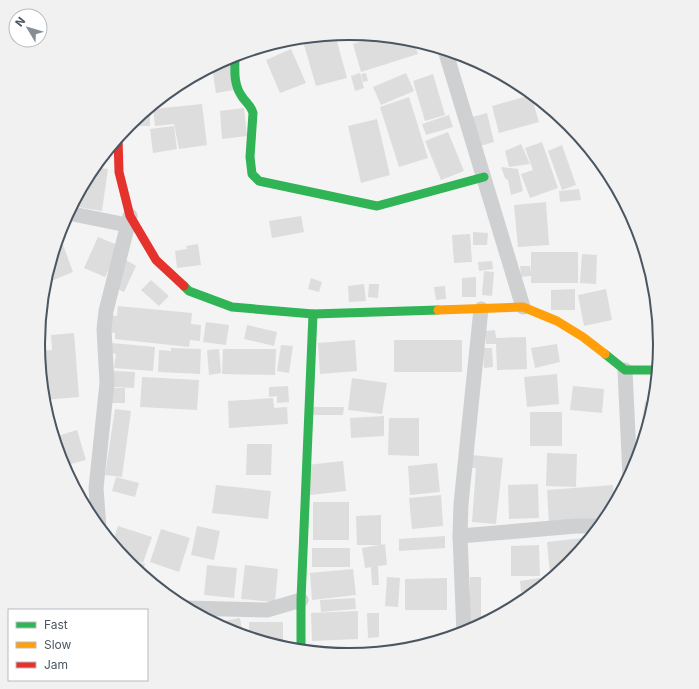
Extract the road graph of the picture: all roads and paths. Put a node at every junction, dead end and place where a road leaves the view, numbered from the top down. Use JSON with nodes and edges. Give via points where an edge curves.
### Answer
{"nodes":[{"id":1,"x":447,"y":56,"type":"edge"},
{"id":2,"x":235,"y":62,"type":"edge"},
{"id":3,"x":118,"y":147,"type":"edge"},
{"id":4,"x":484,"y":177,"type":"junction"},
{"id":5,"x":74,"y":215,"type":"edge"},
{"id":6,"x":128,"y":221,"type":"junction"},
{"id":7,"x":523,"y":307,"type":"junction"},
{"id":8,"x":481,"y":309,"type":"junction"},
{"id":9,"x":313,"y":314,"type":"junction"},
{"id":10,"x":625,"y":370,"type":"junction"},
{"id":11,"x":652,"y":370,"type":"edge"},
{"id":12,"x":629,"y":465,"type":"edge"},
{"id":13,"x":98,"y":517,"type":"edge"},
{"id":14,"x":594,"y":526,"type":"edge"},
{"id":15,"x":460,"y":536,"type":"junction"},
{"id":16,"x":301,"y":600,"type":"junction"},
{"id":17,"x":198,"y":608,"type":"edge"},
{"id":18,"x":464,"y":627,"type":"edge"},
{"id":19,"x":301,"y":645,"type":"edge"}],
"edges":[{"from":1,"to":4,"type":"street"},
{"from":2,"to":4,"type":"street","via":[[236,83],[240,95],[251,105],[253,113],[250,157],[252,174],[259,181],[377,206]]},
{"from":3,"to":6,"type":"street","via":[[119,172]]},
{"from":4,"to":7,"type":"street"},
{"from":5,"to":6,"type":"street"},
{"from":6,"to":9,"type":"street","via":[[156,260],[189,291],[232,307]]},
{"from":6,"to":13,"type":"street","via":[[105,317],[106,383],[96,488]]},
{"from":7,"to":8,"type":"street"},
{"from":7,"to":10,"type":"street","via":[[557,321],[583,337]]},
{"from":8,"to":9,"type":"street"},
{"from":8,"to":15,"type":"street"},
{"from":9,"to":16,"type":"street"},
{"from":10,"to":11,"type":"street"},
{"from":10,"to":12,"type":"street"},
{"from":14,"to":15,"type":"street"},
{"from":15,"to":18,"type":"street"},
{"from":16,"to":17,"type":"street","via":[[267,610]]},
{"from":16,"to":19,"type":"street"}]}
